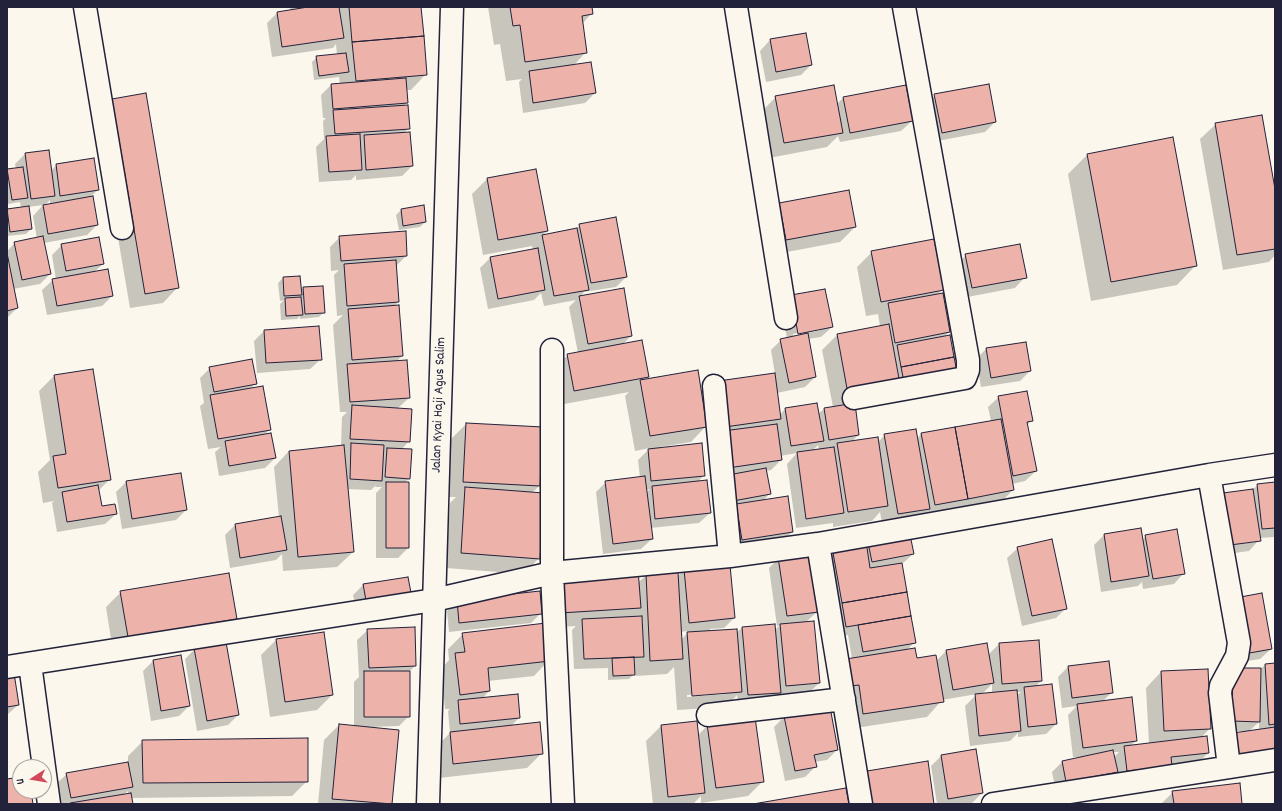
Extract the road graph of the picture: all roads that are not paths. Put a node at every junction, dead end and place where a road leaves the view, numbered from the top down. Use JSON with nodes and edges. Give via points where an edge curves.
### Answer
{"nodes":[{"id":1,"x":86,"y":7,"type":"edge"},
{"id":2,"x":452,"y":7,"type":"edge"},
{"id":3,"x":736,"y":7,"type":"edge"},
{"id":4,"x":904,"y":7,"type":"edge"},
{"id":5,"x":122,"y":228,"type":"dead end"},
{"id":6,"x":786,"y":318,"type":"dead end"},
{"id":7,"x":552,"y":350,"type":"dead end"},
{"id":8,"x":714,"y":386,"type":"dead end"},
{"id":9,"x":854,"y":398,"type":"dead end"},
{"id":10,"x":1275,"y":465,"type":"edge"},
{"id":11,"x":1209,"y":475,"type":"junction"},
{"id":12,"x":818,"y":544,"type":"junction"},
{"id":13,"x":730,"y":556,"type":"junction"},
{"id":14,"x":552,"y":573,"type":"junction"},
{"id":15,"x":434,"y":600,"type":"junction"},
{"id":16,"x":30,"y":664,"type":"junction"},
{"id":17,"x":7,"y":667,"type":"edge"},
{"id":18,"x":844,"y":699,"type":"junction"},
{"id":19,"x":708,"y":715,"type":"dead end"},
{"id":20,"x":1275,"y":760,"type":"edge"},
{"id":21,"x":1229,"y":767,"type":"junction"},
{"id":22,"x":49,"y":804,"type":"edge"},
{"id":23,"x":428,"y":804,"type":"edge"},
{"id":24,"x":564,"y":804,"type":"edge"},
{"id":25,"x":861,"y":804,"type":"edge"},
{"id":26,"x":993,"y":804,"type":"edge"}],
"edges":[{"from":1,"to":5,"type":"street"},
{"from":2,"to":15,"type":"street","name":"Jalan Kyai Haji Agus Salim"},
{"from":3,"to":6,"type":"street"},
{"from":4,"to":9,"type":"street","via":[[968,370],[965,378]]},
{"from":7,"to":14,"type":"street"},
{"from":8,"to":13,"type":"street"},
{"from":10,"to":11,"type":"street"},
{"from":11,"to":12,"type":"street"},
{"from":11,"to":21,"type":"street","via":[[1239,643],[1237,656],[1221,686],[1220,693]]},
{"from":12,"to":13,"type":"street"},
{"from":12,"to":18,"type":"street"},
{"from":13,"to":14,"type":"street"},
{"from":14,"to":15,"type":"street"},
{"from":14,"to":24,"type":"street"},
{"from":15,"to":16,"type":"street"},
{"from":15,"to":23,"type":"street","name":"Jalan Kyai Haji Agus Salim"},
{"from":16,"to":17,"type":"street"},
{"from":16,"to":22,"type":"street"},
{"from":18,"to":19,"type":"street"},
{"from":18,"to":25,"type":"street"},
{"from":20,"to":21,"type":"street"},
{"from":21,"to":26,"type":"street"}]}
